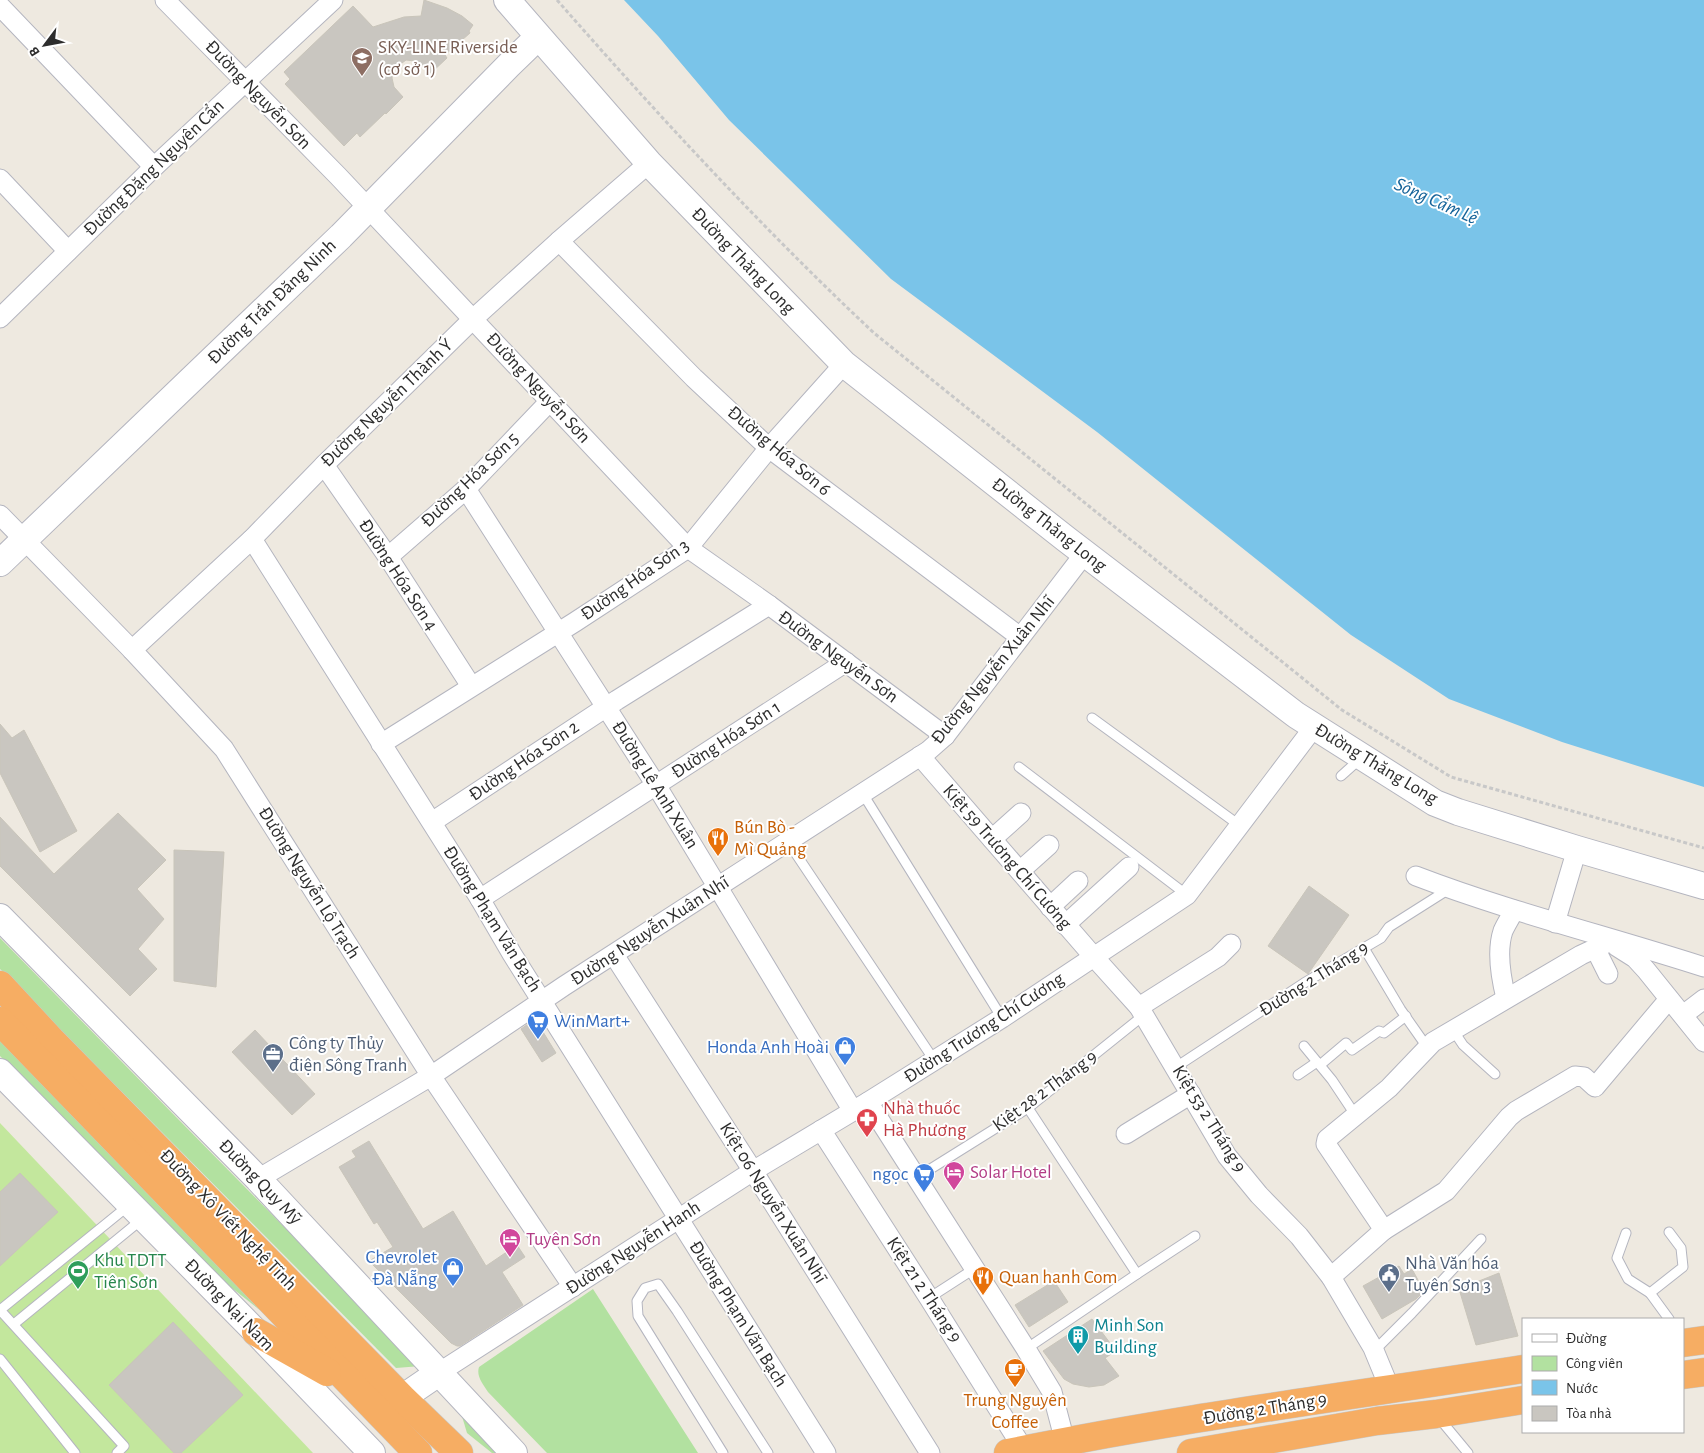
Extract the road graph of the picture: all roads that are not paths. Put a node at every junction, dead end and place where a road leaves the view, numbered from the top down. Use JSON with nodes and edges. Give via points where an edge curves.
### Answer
{"nodes":[{"id":1,"x":165,"y":0,"type":"edge"},
{"id":2,"x":333,"y":0,"type":"edge"},
{"id":3,"x":507,"y":0,"type":"edge"},
{"id":4,"x":0,"y":6,"type":"edge"},
{"id":5,"x":538,"y":37,"type":"junction"},
{"id":6,"x":245,"y":81,"type":"junction"},
{"id":7,"x":648,"y":163,"type":"junction"},
{"id":8,"x":154,"y":167,"type":"junction"},
{"id":9,"x":0,"y":179,"type":"edge"},
{"id":10,"x":368,"y":209,"type":"junction"},
{"id":11,"x":559,"y":240,"type":"junction"},
{"id":12,"x":68,"y":251,"type":"junction"},
{"id":13,"x":0,"y":318,"type":"edge"},
{"id":14,"x":473,"y":319,"type":"junction"},
{"id":15,"x":844,"y":364,"type":"junction"},
{"id":16,"x":550,"y":401,"type":"junction"},
{"id":17,"x":769,"y":448,"type":"junction"},
{"id":18,"x":324,"y":465,"type":"junction"},
{"id":19,"x":466,"y":489,"type":"junction"},
{"id":20,"x":0,"y":515,"type":"edge"},
{"id":21,"x":252,"y":539,"type":"junction"},
{"id":22,"x":24,"y":540,"type":"junction"},
{"id":23,"x":688,"y":548,"type":"junction"},
{"id":24,"x":1085,"y":553,"type":"junction"},
{"id":25,"x":388,"y":556,"type":"junction"},
{"id":26,"x":0,"y":563,"type":"edge"},
{"id":27,"x":769,"y":605,"type":"junction"},
{"id":28,"x":557,"y":632,"type":"junction"},
{"id":29,"x":1020,"y":637,"type":"junction"},
{"id":30,"x":132,"y":650,"type":"junction"},
{"id":31,"x":846,"y":662,"type":"junction"},
{"id":32,"x":471,"y":686,"type":"junction"},
{"id":33,"x":605,"y":707,"type":"junction"},
{"id":34,"x":1092,"y":718,"type":"dead end"},
{"id":35,"x":1314,"y":727,"type":"junction"},
{"id":36,"x":945,"y":736,"type":"junction"},
{"id":37,"x":381,"y":744,"type":"junction"},
{"id":38,"x":920,"y":756,"type":"junction"},
{"id":39,"x":1362,"y":757,"type":"junction"},
{"id":40,"x":1019,"y":767,"type":"dead end"},
{"id":41,"x":1340,"y":776,"type":"dead end"},
{"id":42,"x":656,"y":785,"type":"junction"},
{"id":43,"x":862,"y":794,"type":"junction"},
{"id":44,"x":1021,"y":813,"type":"dead end"},
{"id":45,"x":432,"y":822,"type":"junction"},
{"id":46,"x":1239,"y":825,"type":"junction"},
{"id":47,"x":992,"y":839,"type":"junction"},
{"id":48,"x":788,"y":842,"type":"junction"},
{"id":49,"x":1048,"y":845,"type":"dead end"},
{"id":50,"x":1576,"y":849,"type":"junction"},
{"id":51,"x":1129,"y":867,"type":"dead end"},
{"id":52,"x":1020,"y":871,"type":"junction"},
{"id":53,"x":1416,"y":876,"type":"dead end"},
{"id":54,"x":1078,"y":881,"type":"dead end"},
{"id":55,"x":1704,"y":886,"type":"edge"},
{"id":56,"x":719,"y":888,"type":"junction"},
{"id":57,"x":1450,"y":889,"type":"junction"},
{"id":58,"x":1187,"y":895,"type":"junction"},
{"id":59,"x":480,"y":899,"type":"junction"},
{"id":60,"x":1050,"y":907,"type":"junction"},
{"id":61,"x":1514,"y":910,"type":"junction"},
{"id":62,"x":0,"y":917,"type":"edge"},
{"id":63,"x":1555,"y":922,"type":"junction"},
{"id":64,"x":1065,"y":925,"type":"junction"},
{"id":65,"x":1602,"y":942,"type":"junction"},
{"id":66,"x":1231,"y":944,"type":"dead end"},
{"id":67,"x":1364,"y":948,"type":"junction"},
{"id":68,"x":614,"y":955,"type":"junction"},
{"id":69,"x":1094,"y":957,"type":"junction"},
{"id":70,"x":1704,"y":967,"type":"edge"},
{"id":71,"x":1608,"y":974,"type":"dead end"},
{"id":72,"x":0,"y":985,"type":"edge"},
{"id":73,"x":1506,"y":998,"type":"junction"},
{"id":74,"x":1669,"y":999,"type":"junction"},
{"id":75,"x":1704,"y":1000,"type":"edge"},
{"id":76,"x":542,"y":1001,"type":"junction"},
{"id":77,"x":1142,"y":1011,"type":"junction"},
{"id":78,"x":1683,"y":1015,"type":"junction"},
{"id":79,"x":1406,"y":1016,"type":"junction"},
{"id":80,"x":1002,"y":1018,"type":"junction"},
{"id":81,"x":0,"y":1021,"type":"edge"},
{"id":82,"x":1453,"y":1030,"type":"junction"},
{"id":83,"x":1704,"y":1042,"type":"edge"},
{"id":84,"x":1304,"y":1046,"type":"dead end"},
{"id":85,"x":1427,"y":1047,"type":"junction"},
{"id":86,"x":934,"y":1060,"type":"junction"},
{"id":87,"x":1318,"y":1064,"type":"junction"},
{"id":88,"x":1176,"y":1067,"type":"junction"},
{"id":89,"x":0,"y":1072,"type":"edge"},
{"id":90,"x":1495,"y":1074,"type":"dead end"},
{"id":91,"x":1298,"y":1075,"type":"dead end"},
{"id":92,"x":431,"y":1076,"type":"junction"},
{"id":93,"x":1191,"y":1094,"type":"junction"},
{"id":94,"x":860,"y":1107,"type":"junction"},
{"id":95,"x":1028,"y":1108,"type":"junction"},
{"id":96,"x":1356,"y":1116,"type":"junction"},
{"id":97,"x":821,"y":1130,"type":"junction"},
{"id":98,"x":1126,"y":1134,"type":"dead end"},
{"id":99,"x":754,"y":1170,"type":"junction"},
{"id":100,"x":916,"y":1178,"type":"junction"},
{"id":101,"x":258,"y":1180,"type":"junction"},
{"id":102,"x":137,"y":1211,"type":"junction"},
{"id":103,"x":678,"y":1219,"type":"junction"},
{"id":104,"x":1384,"y":1230,"type":"junction"},
{"id":105,"x":1669,"y":1232,"type":"dead end"},
{"id":106,"x":1626,"y":1234,"type":"dead end"},
{"id":107,"x":1195,"y":1236,"type":"dead end"},
{"id":108,"x":1481,"y":1239,"type":"dead end"},
{"id":109,"x":974,"y":1270,"type":"junction"},
{"id":110,"x":1137,"y":1274,"type":"junction"},
{"id":111,"x":1331,"y":1277,"type":"junction"},
{"id":112,"x":573,"y":1287,"type":"junction"},
{"id":113,"x":1650,"y":1293,"type":"junction"},
{"id":114,"x":929,"y":1298,"type":"junction"},
{"id":115,"x":0,"y":1310,"type":"edge"},
{"id":116,"x":1668,"y":1318,"type":"edge"},
{"id":117,"x":14,"y":1324,"type":"junction"},
{"id":118,"x":256,"y":1332,"type":"junction"},
{"id":119,"x":1026,"y":1349,"type":"junction"},
{"id":120,"x":1374,"y":1351,"type":"junction"},
{"id":121,"x":0,"y":1359,"type":"edge"},
{"id":122,"x":1522,"y":1369,"type":"edge"},
{"id":123,"x":440,"y":1372,"type":"junction"},
{"id":124,"x":1704,"y":1372,"type":"edge"},
{"id":125,"x":1684,"y":1375,"type":"edge"},
{"id":126,"x":353,"y":1387,"type":"junction"},
{"id":127,"x":1390,"y":1389,"type":"junction"},
{"id":128,"x":402,"y":1398,"type":"junction"},
{"id":129,"x":1522,"y":1400,"type":"edge"},
{"id":130,"x":1436,"y":1414,"type":"junction"},
{"id":131,"x":1067,"y":1447,"type":"edge"},
{"id":132,"x":1016,"y":1451,"type":"edge"},
{"id":133,"x":74,"y":1453,"type":"edge"},
{"id":134,"x":117,"y":1453,"type":"edge"},
{"id":135,"x":372,"y":1453,"type":"edge"},
{"id":136,"x":418,"y":1453,"type":"edge"},
{"id":137,"x":459,"y":1453,"type":"edge"},
{"id":138,"x":514,"y":1453,"type":"edge"},
{"id":139,"x":723,"y":1453,"type":"edge"},
{"id":140,"x":768,"y":1453,"type":"edge"},
{"id":141,"x":826,"y":1453,"type":"edge"},
{"id":142,"x":930,"y":1453,"type":"edge"},
{"id":143,"x":1190,"y":1453,"type":"edge"},
{"id":144,"x":1468,"y":1453,"type":"edge"}],
"edges":[{"from":1,"to":6,"type":"street","name":"Đường Nguyễn Sơn"},
{"from":2,"to":6,"type":"street","name":"Đường Đặng Nguyên Cẩn"},
{"from":3,"to":5,"type":"street","name":"Đường Thăng Long"},
{"from":4,"to":8,"type":"street"},
{"from":5,"to":7,"type":"street","name":"Đường Thăng Long"},
{"from":5,"to":10,"type":"street","name":"Đường Trần Đăng Ninh"},
{"from":6,"to":8,"type":"street","name":"Đường Đặng Nguyên Cẩn"},
{"from":6,"to":10,"type":"street","name":"Đường Nguyễn Sơn"},
{"from":7,"to":11,"type":"street","name":"Đường Nguyễn Thành Ý"},
{"from":7,"to":15,"type":"street","name":"Đường Thăng Long"},
{"from":8,"to":12,"type":"street","name":"Đường Đặng Nguyên Cẩn"},
{"from":9,"to":12,"type":"street"},
{"from":10,"to":14,"type":"street","name":"Đường Nguyễn Sơn"},
{"from":10,"to":22,"type":"street","name":"Đường Trần Đăng Ninh"},
{"from":11,"to":14,"type":"street","name":"Đường Nguyễn Thành Ý"},
{"from":11,"to":17,"type":"street","name":"Đường Hóa Sơn 6","via":[[694,378]]},
{"from":12,"to":13,"type":"street","name":"Đường Đặng Nguyên Cẩn"},
{"from":14,"to":16,"type":"street","name":"Đường Nguyễn Sơn"},
{"from":14,"to":18,"type":"street","name":"Đường Nguyễn Thành Ý"},
{"from":15,"to":17,"type":"street","name":"Đường Hóa Sơn 3"},
{"from":15,"to":24,"type":"street","name":"Đường Thăng Long"},
{"from":16,"to":19,"type":"street","name":"Đường Hóa Sơn 5"},
{"from":16,"to":23,"type":"street","name":"Đường Nguyễn Sơn"},
{"from":17,"to":23,"type":"street","name":"Đường Hóa Sơn 3"},
{"from":17,"to":29,"type":"street","name":"Đường Hóa Sơn 6"},
{"from":18,"to":21,"type":"street","name":"Đường Nguyễn Thành Ý"},
{"from":18,"to":25,"type":"street","name":"Đường Hóa Sơn 4"},
{"from":19,"to":25,"type":"street","name":"Đường Hóa Sơn 5"},
{"from":19,"to":28,"type":"street","name":"Đường Lê Anh Xuân"},
{"from":20,"to":22,"type":"street","name":"Đường Nguyễn Lộ Trạch"},
{"from":21,"to":30,"type":"street","name":"Đường Nguyễn Thành Ý"},
{"from":21,"to":37,"type":"street","name":"Đường Phạm Văn Bạch"},
{"from":22,"to":26,"type":"street","name":"Đường Trần Đăng Ninh"},
{"from":22,"to":30,"type":"street","name":"Đường Nguyễn Lộ Trạch"},
{"from":23,"to":27,"type":"street","name":"Đường Nguyễn Sơn"},
{"from":23,"to":28,"type":"street","name":"Đường Hóa Sơn 3"},
{"from":24,"to":29,"type":"street","name":"Đường Nguyễn Xuân Nhĩ"},
{"from":24,"to":35,"type":"street","name":"Đường Thăng Long"},
{"from":25,"to":32,"type":"street","name":"Đường Hóa Sơn 4"},
{"from":27,"to":31,"type":"street","name":"Đường Nguyễn Sơn"},
{"from":27,"to":33,"type":"street","name":"Đường Hóa Sơn 2"},
{"from":28,"to":32,"type":"street","name":"Đường Hóa Sơn 3"},
{"from":28,"to":33,"type":"street","name":"Đường Lê Anh Xuân"},
{"from":29,"to":36,"type":"street","name":"Đường Nguyễn Xuân Nhĩ"},
{"from":30,"to":92,"type":"street","name":"Đường Nguyễn Lộ Trạch","via":[[224,750]]},
{"from":31,"to":36,"type":"street","name":"Đường Nguyễn Sơn"},
{"from":31,"to":42,"type":"street","name":"Đường Hóa Sơn 1"},
{"from":32,"to":37,"type":"street","name":"Đường Hóa Sơn 3"},
{"from":33,"to":42,"type":"street","name":"Đường Lê Anh Xuân"},
{"from":33,"to":45,"type":"street","name":"Đường Hóa Sơn 2"},
{"from":34,"to":46,"type":"lane"},
{"from":35,"to":39,"type":"street","name":"Đường Thăng Long"},
{"from":35,"to":46,"type":"street","name":"Đường Trương Chí Cương"},
{"from":36,"to":38,"type":"street","name":"Đường Nguyễn Xuân Nhĩ"},
{"from":37,"to":45,"type":"street","name":"Đường Phạm Văn Bạch"},
{"from":38,"to":43,"type":"street","name":"Đường Nguyễn Xuân Nhĩ"},
{"from":38,"to":47,"type":"street","name":"Kiệt 59 Trương Chí Cương"},
{"from":39,"to":41,"type":"lane"},
{"from":39,"to":50,"type":"street","name":"Đường Thăng Long","via":[[1435,803]]},
{"from":40,"to":58,"type":"lane"},
{"from":42,"to":56,"type":"street","name":"Đường Lê Anh Xuân"},
{"from":42,"to":59,"type":"street","name":"Đường Hóa Sơn 1"},
{"from":43,"to":48,"type":"street","name":"Đường Nguyễn Xuân Nhĩ"},
{"from":43,"to":80,"type":"lane"},
{"from":44,"to":47,"type":"street"},
{"from":45,"to":59,"type":"street","name":"Đường Phạm Văn Bạch"},
{"from":46,"to":58,"type":"street","name":"Đường Trương Chí Cương"},
{"from":47,"to":52,"type":"street","name":"Kiệt 59 Trương Chí Cương"},
{"from":48,"to":56,"type":"street","name":"Đường Nguyễn Xuân Nhĩ"},
{"from":48,"to":86,"type":"lane"},
{"from":49,"to":52,"type":"street"},
{"from":50,"to":55,"type":"street","name":"Đường Thăng Long"},
{"from":50,"to":63,"type":"street"},
{"from":51,"to":64,"type":"street"},
{"from":52,"to":60,"type":"street","name":"Kiệt 59 Trương Chí Cương"},
{"from":53,"to":57,"type":"street"},
{"from":54,"to":60,"type":"street"},
{"from":56,"to":68,"type":"street","name":"Đường Nguyễn Xuân Nhĩ"},
{"from":56,"to":94,"type":"street","name":"Đường Lê Anh Xuân"},
{"from":57,"to":61,"type":"street"},
{"from":57,"to":67,"type":"lane","name":"Đường 2 Tháng 9","via":[[1389,927],[1381,938]]},
{"from":58,"to":69,"type":"street","name":"Đường Trương Chí Cương"},
{"from":59,"to":76,"type":"street","name":"Đường Phạm Văn Bạch"},
{"from":60,"to":64,"type":"street","name":"Kiệt 59 Trương Chí Cương"},
{"from":61,"to":63,"type":"street"},
{"from":61,"to":73,"type":"street","via":[[1500,943]]},
{"from":62,"to":101,"type":"street","name":"Đường Quy Mỹ"},
{"from":63,"to":65,"type":"street"},
{"from":64,"to":69,"type":"street","name":"Kiệt 59 Trương Chí Cương"},
{"from":65,"to":70,"type":"street"},
{"from":65,"to":71,"type":"street"},
{"from":65,"to":73,"type":"street"},
{"from":65,"to":74,"type":"street","via":[[1635,958]]},
{"from":66,"to":77,"type":"street","via":[[1218,957]]},
{"from":67,"to":79,"type":"lane"},
{"from":67,"to":88,"type":"lane","name":"Đường 2 Tháng 9","via":[[1304,983]]},
{"from":68,"to":76,"type":"street","name":"Đường Nguyễn Xuân Nhĩ"},
{"from":68,"to":99,"type":"street","name":"Kiệt 06 Nguyễn Xuân Nhĩ"},
{"from":69,"to":77,"type":"street","name":"Kiệt 53 2 Tháng 9"},
{"from":69,"to":80,"type":"street","name":"Đường Trương Chí Cương"},
{"from":72,"to":128,"type":"highway","name":"Đường Xô Viết Nghệ Tĩnh"},
{"from":73,"to":82,"type":"street"},
{"from":74,"to":78,"type":"street"},
{"from":74,"to":104,"type":"street","via":[[1595,1087],[1584,1077],[1575,1076],[1516,1111],[1446,1191]]},
{"from":75,"to":78,"type":"street"},
{"from":76,"to":92,"type":"street","name":"Đường Nguyễn Xuân Nhĩ"},
{"from":76,"to":103,"type":"street","name":"Đường Phạm Văn Bạch"},
{"from":77,"to":88,"type":"street","name":"Kiệt 53 2 Tháng 9"},
{"from":77,"to":95,"type":"lane","name":"Kiệt 28 2 Tháng 9"},
{"from":78,"to":83,"type":"street"},
{"from":79,"to":85,"type":"lane"},
{"from":79,"to":87,"type":"lane","via":[[1384,1033],[1379,1031],[1352,1050],[1346,1043]]},
{"from":80,"to":86,"type":"street","name":"Đường Trương Chí Cương"},
{"from":81,"to":126,"type":"highway","name":"Đường Xô Viết Nghệ Tĩnh"},
{"from":82,"to":85,"type":"street"},
{"from":82,"to":90,"type":"lane","via":[[1463,1045]]},
{"from":84,"to":87,"type":"lane"},
{"from":85,"to":96,"type":"street","via":[[1400,1078]]},
{"from":86,"to":94,"type":"street","name":"Đường Trương Chí Cương"},
{"from":87,"to":91,"type":"lane"},
{"from":87,"to":96,"type":"lane"},
{"from":88,"to":93,"type":"street","name":"Kiệt 53 2 Tháng 9"},
{"from":89,"to":102,"type":"street","name":"Đường Nại Nam"},
{"from":92,"to":101,"type":"street","name":"Đường Nguyễn Xuân Nhĩ"},
{"from":92,"to":112,"type":"street","name":"Đường Nguyễn Lộ Trạch"},
{"from":93,"to":98,"type":"street"},
{"from":93,"to":111,"type":"street","name":"Kiệt 53 2 Tháng 9","via":[[1227,1156]]},
{"from":94,"to":97,"type":"street","name":"Đường Nguyễn Hanh"},
{"from":94,"to":100,"type":"street"},
{"from":95,"to":100,"type":"lane","name":"Kiệt 28 2 Tháng 9"},
{"from":95,"to":110,"type":"lane"},
{"from":96,"to":104,"type":"street","via":[[1326,1139],[1326,1144]]},
{"from":97,"to":99,"type":"street","name":"Đường Nguyễn Hanh"},
{"from":97,"to":114,"type":"street","name":"Kiệt 21 2 Tháng 9"},
{"from":99,"to":103,"type":"street","name":"Đường Nguyễn Hanh"},
{"from":99,"to":142,"type":"street","name":"Kiệt 06 Nguyễn Xuân Nhĩ"},
{"from":100,"to":109,"type":"street"},
{"from":101,"to":123,"type":"street","name":"Đường Quy Mỹ"},
{"from":102,"to":115,"type":"lane"},
{"from":102,"to":117,"type":"lane"},
{"from":102,"to":118,"type":"street","name":"Đường Nại Nam"},
{"from":103,"to":112,"type":"street","name":"Đường Nguyễn Hanh"},
{"from":103,"to":141,"type":"street","name":"Đường Phạm Văn Bạch"},
{"from":104,"to":111,"type":"street"},
{"from":105,"to":113,"type":"lane","via":[[1681,1248],[1683,1267]]},
{"from":106,"to":113,"type":"lane","via":[[1617,1258],[1628,1279]]},
{"from":107,"to":110,"type":"lane"},
{"from":108,"to":120,"type":"lane"},
{"from":109,"to":114,"type":"lane"},
{"from":109,"to":119,"type":"street"},
{"from":110,"to":119,"type":"lane"},
{"from":111,"to":120,"type":"street","name":"Kiệt 53 2 Tháng 9"},
{"from":112,"to":123,"type":"street","name":"Đường Nguyễn Hanh"},
{"from":113,"to":116,"type":"lane"},
{"from":114,"to":132,"type":"street","name":"Kiệt 21 2 Tháng 9"},
{"from":115,"to":117,"type":"lane"},
{"from":117,"to":134,"type":"lane","via":[[124,1446]]},
{"from":118,"to":126,"type":"highway"},
{"from":118,"to":135,"type":"street","name":"Đường Nại Nam"},
{"from":119,"to":131,"type":"street","via":[[1052,1392]]},
{"from":120,"to":127,"type":"street","name":"Kiệt 53 2 Tháng 9"},
{"from":121,"to":133,"type":"lane"},
{"from":122,"to":127,"type":"highway","name":"Đường 2 Tháng 9"},
{"from":123,"to":128,"type":"street","name":"Đường Nguyễn Hanh"},
{"from":123,"to":138,"type":"street","name":"Đường Quy Mỹ"},
{"from":124,"to":125,"type":"highway"},
{"from":126,"to":136,"type":"highway","name":"Đường Xô Viết Nghệ Tĩnh"},
{"from":127,"to":131,"type":"highway","name":"Đường 2 Tháng 9"},
{"from":128,"to":137,"type":"highway","name":"Đường Xô Viết Nghệ Tĩnh"},
{"from":129,"to":130,"type":"highway","name":"Đường 2 Tháng 9"},
{"from":130,"to":143,"type":"highway","name":"Đường 2 Tháng 9"},
{"from":130,"to":144,"type":"lane"},
{"from":131,"to":132,"type":"highway","name":"Đường 2 Tháng 9"},
{"from":139,"to":140,"type":"lane","via":[[638,1316],[637,1301],[645,1288],[658,1284]]}]}
